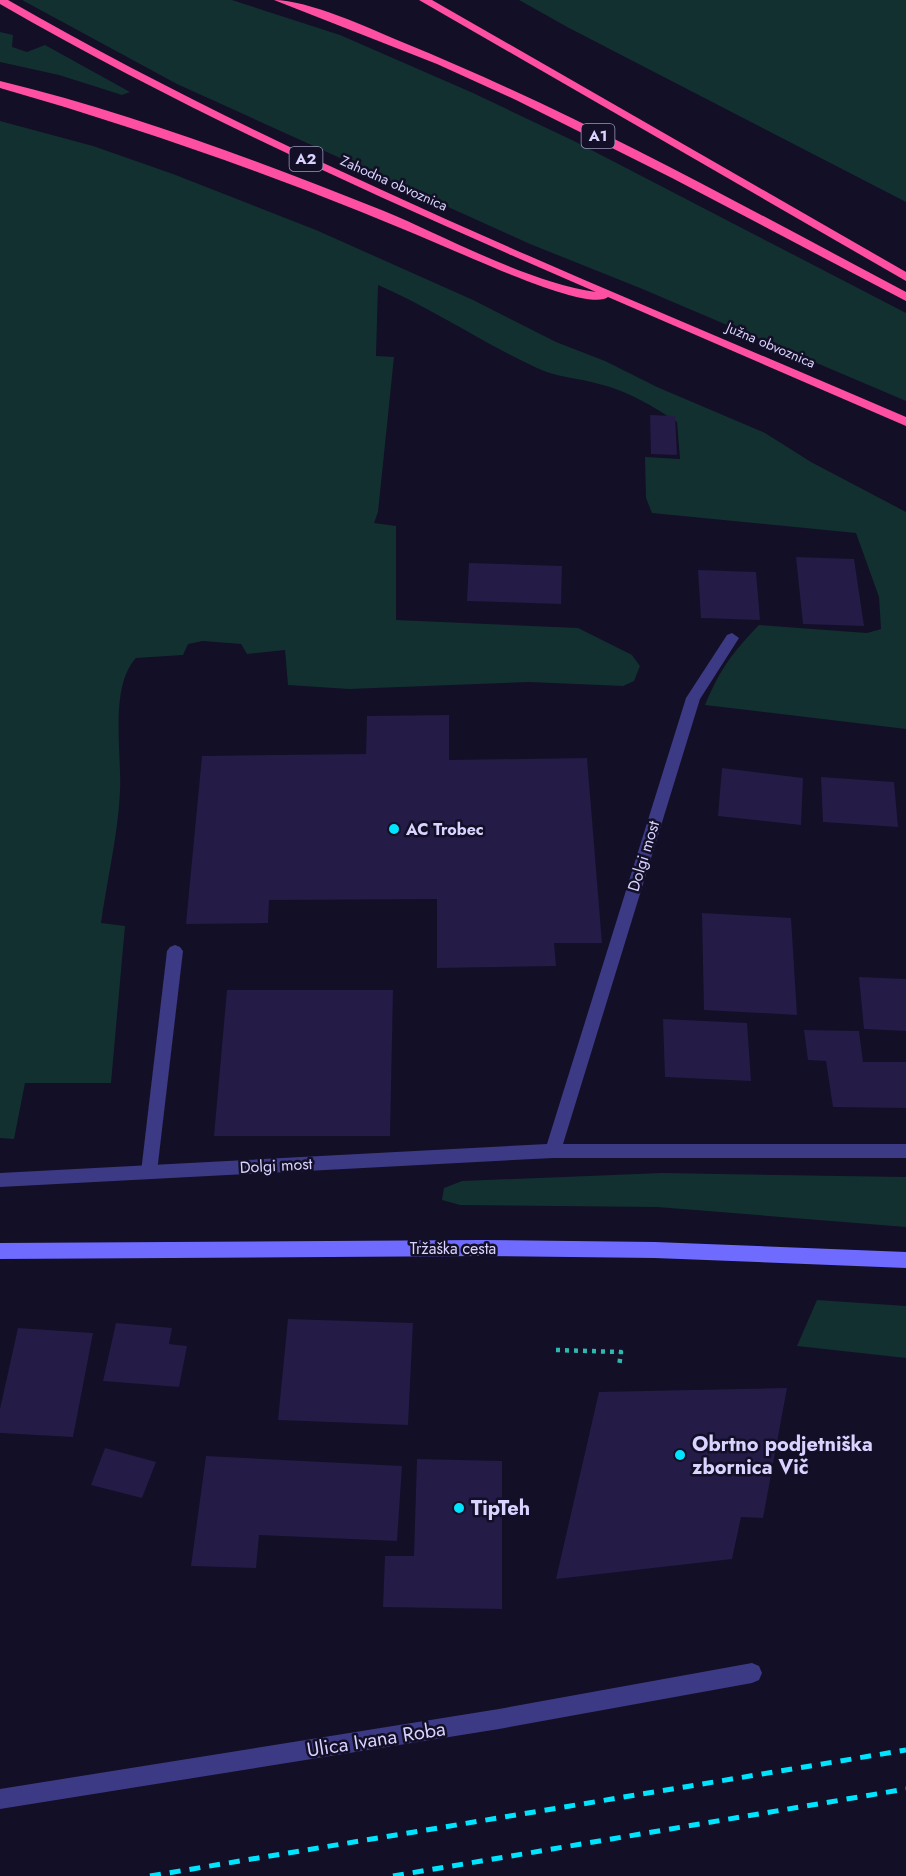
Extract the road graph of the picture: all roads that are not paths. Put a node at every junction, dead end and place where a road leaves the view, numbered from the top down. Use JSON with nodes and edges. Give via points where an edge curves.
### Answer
{"nodes":[{"id":1,"x":0,"y":0,"type":"edge"},
{"id":2,"x":279,"y":0,"type":"edge"},
{"id":3,"x":424,"y":0,"type":"edge"},
{"id":4,"x":0,"y":84,"type":"edge"},
{"id":5,"x":906,"y":277,"type":"edge"},
{"id":6,"x":906,"y":297,"type":"edge"},
{"id":7,"x":622,"y":299,"type":"junction"},
{"id":8,"x":906,"y":422,"type":"edge"},
{"id":9,"x":732,"y":638,"type":"dead end"},
{"id":10,"x":175,"y":951,"type":"dead end"},
{"id":11,"x":553,"y":1151,"type":"junction"},
{"id":12,"x":906,"y":1151,"type":"edge"},
{"id":13,"x":149,"y":1172,"type":"junction"},
{"id":14,"x":0,"y":1180,"type":"edge"},
{"id":15,"x":0,"y":1251,"type":"edge"},
{"id":16,"x":906,"y":1260,"type":"edge"},
{"id":17,"x":752,"y":1673,"type":"dead end"},
{"id":18,"x":0,"y":1799,"type":"edge"}],
"edges":[{"from":1,"to":7,"type":"highway","name":"Zahodna obvoznica","number":"A2","via":[[251,134]]},
{"from":2,"to":6,"type":"highway","number":"A1","via":[[398,44],[569,122]]},
{"from":3,"to":5,"type":"highway"},
{"from":4,"to":7,"type":"highway","via":[[238,160],[546,285],[583,295]]},
{"from":7,"to":8,"type":"highway","name":"Južna obvoznica"},
{"from":9,"to":11,"type":"street","name":"Dolgi most","via":[[693,698]]},
{"from":10,"to":13,"type":"street"},
{"from":11,"to":12,"type":"street","name":"Dolgi most"},
{"from":11,"to":13,"type":"street","name":"Dolgi most"},
{"from":13,"to":14,"type":"street","name":"Dolgi most"},
{"from":15,"to":16,"type":"main road","name":"Tržaška cesta","via":[[480,1248],[784,1253]]},
{"from":17,"to":18,"type":"street","name":"Ulica Ivana Roba","via":[[487,1721]]}]}
